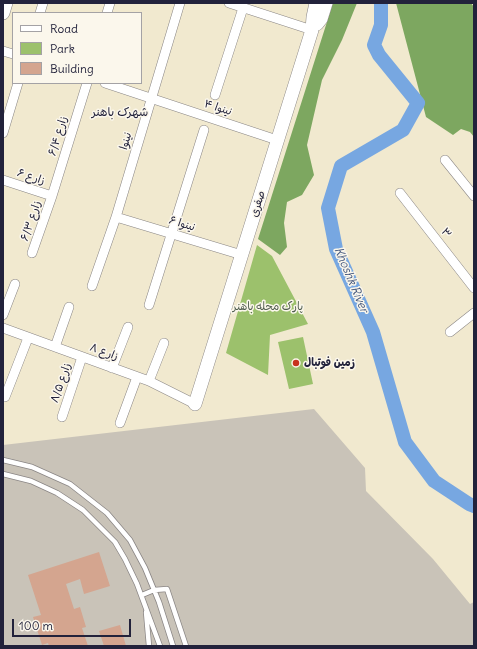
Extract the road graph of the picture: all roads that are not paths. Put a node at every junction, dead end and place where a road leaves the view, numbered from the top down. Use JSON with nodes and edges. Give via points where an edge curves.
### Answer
{"nodes":[{"id":1,"x":6,"y":3,"type":"edge"},
{"id":2,"x":180,"y":3,"type":"edge"},
{"id":3,"x":229,"y":3,"type":"edge"},
{"id":4,"x":316,"y":3,"type":"edge"},
{"id":5,"x":326,"y":3,"type":"edge"},
{"id":6,"x":244,"y":8,"type":"junction"},
{"id":7,"x":3,"y":13,"type":"edge"},
{"id":8,"x":312,"y":30,"type":"junction"},
{"id":9,"x":18,"y":84,"type":"edge"},
{"id":10,"x":87,"y":84,"type":"edge"},
{"id":11,"x":109,"y":84,"type":"edge"},
{"id":12,"x":215,"y":95,"type":"dead end"},
{"id":13,"x":151,"y":98,"type":"junction"},
{"id":14,"x":204,"y":130,"type":"dead end"},
{"id":15,"x":3,"y":133,"type":"edge"},
{"id":16,"x":278,"y":140,"type":"junction"},
{"id":17,"x":446,"y":160,"type":"dead end"},
{"id":18,"x":3,"y":180,"type":"edge"},
{"id":19,"x":400,"y":193,"type":"dead end"},
{"id":20,"x":52,"y":196,"type":"junction"},
{"id":21,"x":474,"y":196,"type":"edge"},
{"id":22,"x":116,"y":217,"type":"junction"},
{"id":23,"x":172,"y":234,"type":"junction"},
{"id":24,"x":32,"y":253,"type":"dead end"},
{"id":25,"x":242,"y":255,"type":"junction"},
{"id":26,"x":15,"y":284,"type":"dead end"},
{"id":27,"x":92,"y":286,"type":"dead end"},
{"id":28,"x":474,"y":288,"type":"edge"},
{"id":29,"x":149,"y":305,"type":"dead end"},
{"id":30,"x":69,"y":307,"type":"dead end"},
{"id":31,"x":474,"y":313,"type":"edge"},
{"id":32,"x":3,"y":315,"type":"edge"},
{"id":33,"x":128,"y":327,"type":"dead end"},
{"id":34,"x":3,"y":328,"type":"edge"},
{"id":35,"x":450,"y":332,"type":"dead end"},
{"id":36,"x":28,"y":338,"type":"junction"},
{"id":37,"x":164,"y":343,"type":"dead end"},
{"id":38,"x":55,"y":347,"type":"junction"},
{"id":39,"x":82,"y":357,"type":"junction"},
{"id":40,"x":112,"y":368,"type":"junction"},
{"id":41,"x":137,"y":377,"type":"junction"},
{"id":42,"x":149,"y":381,"type":"junction"},
{"id":43,"x":5,"y":398,"type":"dead end"},
{"id":44,"x":195,"y":404,"type":"joint"},
{"id":45,"x":62,"y":417,"type":"dead end"},
{"id":46,"x":120,"y":423,"type":"dead end"},
{"id":47,"x":3,"y":460,"type":"edge"},
{"id":48,"x":3,"y":474,"type":"edge"},
{"id":49,"x":154,"y":590,"type":"junction"},
{"id":50,"x":142,"y":595,"type":"junction"},
{"id":51,"x":146,"y":606,"type":"junction"},
{"id":52,"x":149,"y":646,"type":"edge"},
{"id":53,"x":160,"y":646,"type":"edge"},
{"id":54,"x":173,"y":646,"type":"edge"},
{"id":55,"x":186,"y":646,"type":"edge"}],
"edges":[{"from":1,"to":7,"type":"street"},
{"from":2,"to":13,"type":"street","name":"نینوا"},
{"from":3,"to":6,"type":"street"},
{"from":4,"to":8,"type":"street","name":"صفری"},
{"from":5,"to":8,"type":"street","via":[[321,19]]},
{"from":6,"to":8,"type":"street"},
{"from":6,"to":12,"type":"street"},
{"from":8,"to":16,"type":"street","name":"صفری"},
{"from":9,"to":15,"type":"street"},
{"from":10,"to":20,"type":"street","name":"۶/۴ زارع"},
{"from":11,"to":13,"type":"street","name":"۴ نینوا"},
{"from":13,"to":16,"type":"street","name":"۴ نینوا"},
{"from":13,"to":22,"type":"street","name":"نینوا"},
{"from":14,"to":23,"type":"street"},
{"from":16,"to":25,"type":"street","name":"صفری"},
{"from":17,"to":21,"type":"street"},
{"from":18,"to":20,"type":"street","name":"۶ زارع"},
{"from":19,"to":28,"type":"street","name":"۳"},
{"from":20,"to":24,"type":"street","name":"۶/۳ زارع"},
{"from":22,"to":23,"type":"street","name":"۶ نینوا"},
{"from":22,"to":27,"type":"street","name":"نینوا"},
{"from":23,"to":25,"type":"street","name":"۶ نینوا"},
{"from":23,"to":29,"type":"street"},
{"from":25,"to":44,"type":"street","name":"صفری"},
{"from":26,"to":32,"type":"street"},
{"from":30,"to":38,"type":"street"},
{"from":31,"to":35,"type":"street"},
{"from":33,"to":40,"type":"street"},
{"from":34,"to":36,"type":"street","name":"۸ زارع"},
{"from":36,"to":38,"type":"street","name":"۸ زارع"},
{"from":36,"to":43,"type":"street"},
{"from":37,"to":42,"type":"street"},
{"from":38,"to":39,"type":"street","name":"۸ زارع"},
{"from":39,"to":40,"type":"street","name":"۸ زارع"},
{"from":39,"to":45,"type":"street","name":"۸/۵ زارع"},
{"from":40,"to":41,"type":"street","name":"۸ زارع"},
{"from":41,"to":42,"type":"street","name":"۸ زارع"},
{"from":41,"to":46,"type":"street"},
{"from":42,"to":44,"type":"street","name":"۸ زارع"},
{"from":47,"to":49,"type":"lane","via":[[32,467],[70,484],[108,513],[130,540]]},
{"from":48,"to":50,"type":"lane","via":[[31,481],[57,493],[83,510],[115,542]]},
{"from":49,"to":50,"type":"lane"},
{"from":49,"to":54,"type":"lane"},
{"from":49,"to":55,"type":"lane","via":[[167,589]]},
{"from":50,"to":51,"type":"lane"},
{"from":51,"to":52,"type":"lane"},
{"from":51,"to":53,"type":"lane"}]}
